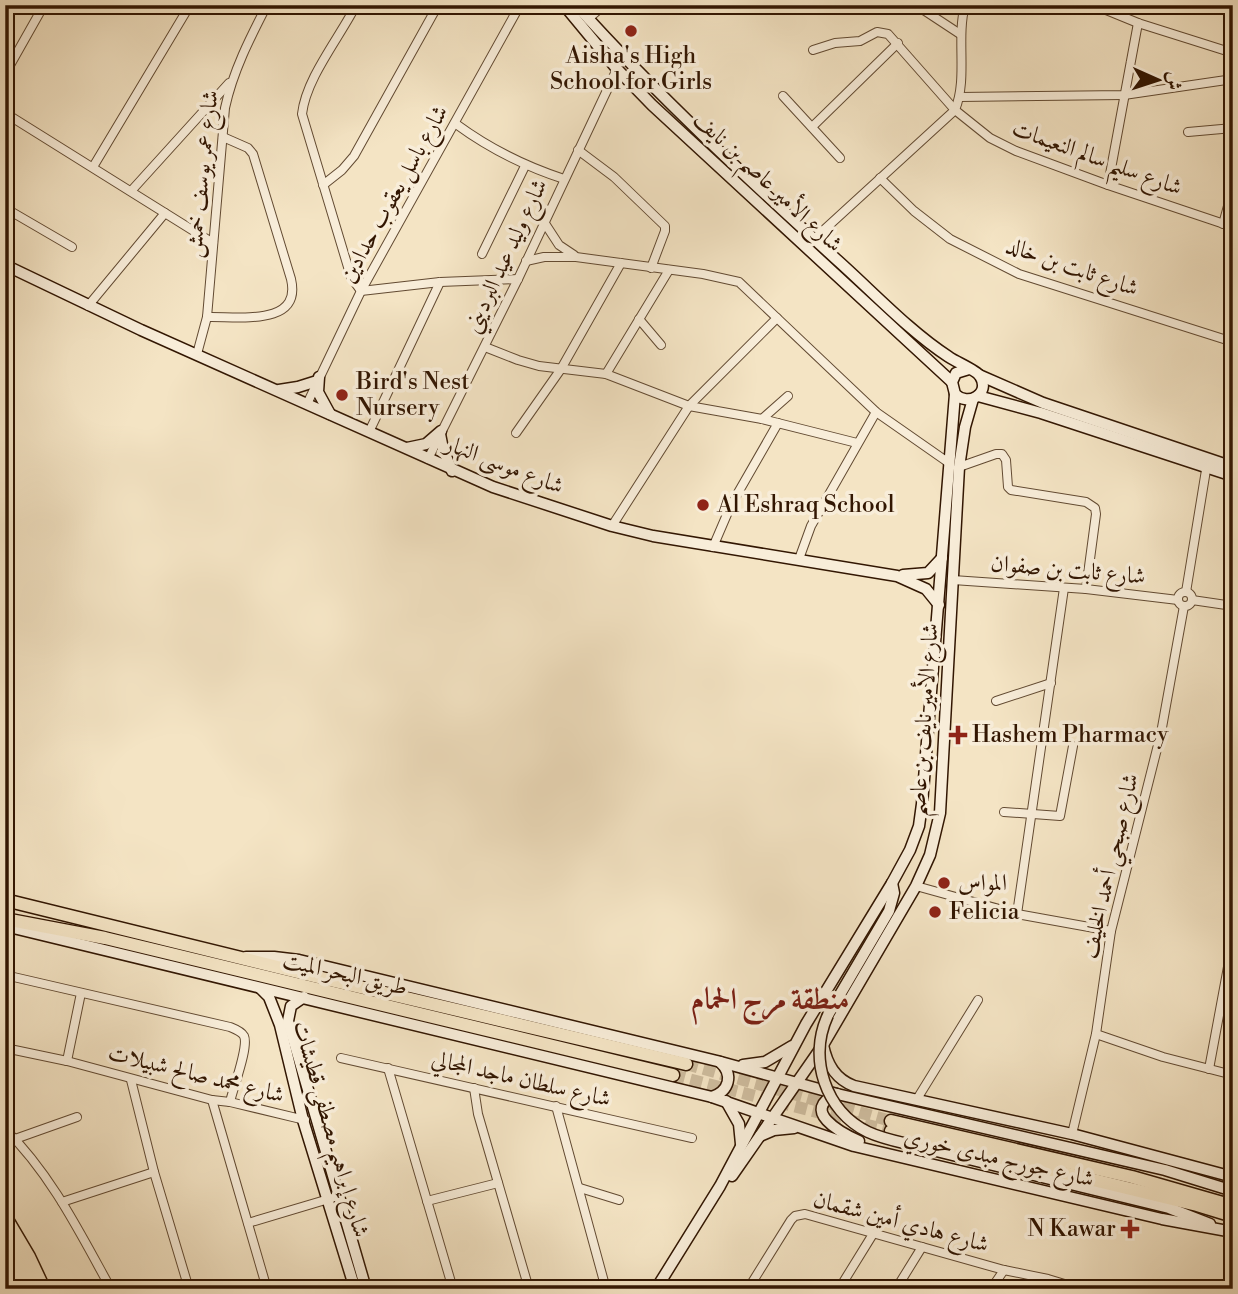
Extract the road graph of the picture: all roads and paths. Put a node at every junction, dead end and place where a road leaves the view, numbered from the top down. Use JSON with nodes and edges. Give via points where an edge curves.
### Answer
{"nodes":[{"id":1,"x":44,"y":5,"type":"edge"},
{"id":2,"x":190,"y":5,"type":"edge"},
{"id":3,"x":255,"y":5,"type":"edge"},
{"id":4,"x":356,"y":5,"type":"edge"},
{"id":5,"x":439,"y":5,"type":"edge"},
{"id":6,"x":520,"y":5,"type":"edge"},
{"id":7,"x":564,"y":5,"type":"edge"},
{"id":8,"x":576,"y":5,"type":"edge"},
{"id":9,"x":604,"y":5,"type":"edge"},
{"id":10,"x":916,"y":5,"type":"edge"},
{"id":11,"x":965,"y":5,"type":"edge"},
{"id":12,"x":1094,"y":5,"type":"edge"},
{"id":13,"x":266,"y":8,"type":"edge"},
{"id":14,"x":588,"y":19,"type":"junction"},
{"id":15,"x":1138,"y":23,"type":"junction"},
{"id":16,"x":960,"y":34,"type":"junction"},
{"id":17,"x":898,"y":43,"type":"junction"},
{"id":18,"x":813,"y":50,"type":"dead end"},
{"id":19,"x":1233,"y":53,"type":"edge"},
{"id":20,"x":617,"y":69,"type":"junction"},
{"id":21,"x":5,"y":74,"type":"edge"},
{"id":22,"x":1233,"y":79,"type":"edge"},
{"id":23,"x":231,"y":81,"type":"junction"},
{"id":24,"x":1124,"y":94,"type":"junction"},
{"id":25,"x":783,"y":96,"type":"dead end"},
{"id":26,"x":960,"y":97,"type":"junction"},
{"id":27,"x":955,"y":110,"type":"junction"},
{"id":28,"x":5,"y":113,"type":"edge"},
{"id":29,"x":456,"y":124,"type":"junction"},
{"id":30,"x":812,"y":127,"type":"junction"},
{"id":31,"x":1233,"y":128,"type":"edge"},
{"id":32,"x":1188,"y":132,"type":"dead end"},
{"id":33,"x":223,"y":137,"type":"junction"},
{"id":34,"x":578,"y":150,"type":"junction"},
{"id":35,"x":840,"y":158,"type":"dead end"},
{"id":36,"x":526,"y":166,"type":"junction"},
{"id":37,"x":93,"y":167,"type":"junction"},
{"id":38,"x":880,"y":178,"type":"junction"},
{"id":39,"x":564,"y":179,"type":"junction"},
{"id":40,"x":323,"y":185,"type":"junction"},
{"id":41,"x":1108,"y":186,"type":"junction"},
{"id":42,"x":1233,"y":188,"type":"edge"},
{"id":43,"x":132,"y":190,"type":"junction"},
{"id":44,"x":5,"y":208,"type":"edge"},
{"id":45,"x":165,"y":213,"type":"junction"},
{"id":46,"x":544,"y":222,"type":"junction"},
{"id":47,"x":1223,"y":224,"type":"junction"},
{"id":48,"x":1233,"y":227,"type":"edge"},
{"id":49,"x":814,"y":239,"type":"junction"},
{"id":50,"x":213,"y":243,"type":"junction"},
{"id":51,"x":72,"y":247,"type":"dead end"},
{"id":52,"x":481,"y":254,"type":"dead end"},
{"id":53,"x":576,"y":257,"type":"junction"},
{"id":54,"x":526,"y":261,"type":"junction"},
{"id":55,"x":621,"y":263,"type":"junction"},
{"id":56,"x":5,"y":265,"type":"edge"},
{"id":57,"x":651,"y":268,"type":"junction"},
{"id":58,"x":668,"y":270,"type":"junction"},
{"id":59,"x":519,"y":279,"type":"junction"},
{"id":60,"x":440,"y":282,"type":"junction"},
{"id":61,"x":361,"y":291,"type":"junction"},
{"id":62,"x":88,"y":306,"type":"junction"},
{"id":63,"x":207,"y":317,"type":"junction"},
{"id":64,"x":777,"y":318,"type":"junction"},
{"id":65,"x":639,"y":319,"type":"junction"},
{"id":66,"x":1233,"y":342,"type":"edge"},
{"id":67,"x":661,"y":345,"type":"dead end"},
{"id":68,"x":485,"y":347,"type":"junction"},
{"id":69,"x":197,"y":354,"type":"junction"},
{"id":70,"x":561,"y":369,"type":"junction"},
{"id":71,"x":970,"y":371,"type":"junction"},
{"id":72,"x":606,"y":374,"type":"junction"},
{"id":73,"x":318,"y":379,"type":"junction"},
{"id":74,"x":952,"y":382,"type":"junction"},
{"id":75,"x":277,"y":390,"type":"junction"},
{"id":76,"x":954,"y":394,"type":"junction"},
{"id":77,"x":788,"y":396,"type":"dead end"},
{"id":78,"x":976,"y":398,"type":"junction"},
{"id":79,"x":307,"y":404,"type":"junction"},
{"id":80,"x":689,"y":406,"type":"junction"},
{"id":81,"x":876,"y":412,"type":"junction"},
{"id":82,"x":330,"y":414,"type":"junction"},
{"id":83,"x":762,"y":419,"type":"junction"},
{"id":84,"x":778,"y":423,"type":"junction"},
{"id":85,"x":369,"y":432,"type":"junction"},
{"id":86,"x":440,"y":433,"type":"junction"},
{"id":87,"x":516,"y":433,"type":"dead end"},
{"id":88,"x":857,"y":443,"type":"junction"},
{"id":89,"x":405,"y":448,"type":"junction"},
{"id":90,"x":428,"y":459,"type":"junction"},
{"id":91,"x":1207,"y":464,"type":"junction"},
{"id":92,"x":954,"y":465,"type":"junction"},
{"id":93,"x":1233,"y":467,"type":"edge"},
{"id":94,"x":452,"y":471,"type":"junction"},
{"id":95,"x":1233,"y":476,"type":"edge"},
{"id":96,"x":612,"y":526,"type":"junction"},
{"id":97,"x":713,"y":547,"type":"junction"},
{"id":98,"x":942,"y":558,"type":"junction"},
{"id":99,"x":799,"y":559,"type":"junction"},
{"id":100,"x":897,"y":576,"type":"junction"},
{"id":101,"x":953,"y":580,"type":"junction"},
{"id":102,"x":1064,"y":588,"type":"junction"},
{"id":103,"x":1086,"y":589,"type":"junction"},
{"id":104,"x":1189,"y":596,"type":"junction"},
{"id":105,"x":1181,"y":603,"type":"junction"},
{"id":106,"x":939,"y":605,"type":"junction"},
{"id":107,"x":1233,"y":606,"type":"edge"},
{"id":108,"x":1051,"y":683,"type":"junction"},
{"id":109,"x":996,"y":701,"type":"dead end"},
{"id":110,"x":1073,"y":746,"type":"dead end"},
{"id":111,"x":1004,"y":812,"type":"dead end"},
{"id":112,"x":1033,"y":814,"type":"junction"},
{"id":113,"x":892,"y":883,"type":"junction"},
{"id":114,"x":916,"y":887,"type":"junction"},
{"id":115,"x":5,"y":900,"type":"edge"},
{"id":116,"x":1017,"y":914,"type":"junction"},
{"id":117,"x":5,"y":919,"type":"edge"},
{"id":118,"x":5,"y":926,"type":"edge"},
{"id":119,"x":1111,"y":931,"type":"junction"},
{"id":120,"x":1232,"y":943,"type":"edge"},
{"id":121,"x":238,"y":957,"type":"junction"},
{"id":122,"x":5,"y":975,"type":"edge"},
{"id":123,"x":258,"y":986,"type":"junction"},
{"id":124,"x":81,"y":993,"type":"junction"},
{"id":125,"x":304,"y":997,"type":"junction"},
{"id":126,"x":978,"y":1000,"type":"dead end"},
{"id":127,"x":1096,"y":1034,"type":"junction"},
{"id":128,"x":794,"y":1045,"type":"junction"},
{"id":129,"x":823,"y":1045,"type":"junction"},
{"id":130,"x":5,"y":1048,"type":"edge"},
{"id":131,"x":341,"y":1058,"type":"dead end"},
{"id":132,"x":67,"y":1061,"type":"junction"},
{"id":133,"x":717,"y":1061,"type":"junction"},
{"id":134,"x":686,"y":1064,"type":"tunnel mouth"},
{"id":135,"x":731,"y":1065,"type":"junction"},
{"id":136,"x":388,"y":1068,"type":"junction"},
{"id":137,"x":1209,"y":1069,"type":"junction"},
{"id":138,"x":673,"y":1075,"type":"tunnel mouth"},
{"id":139,"x":1233,"y":1075,"type":"edge"},
{"id":140,"x":778,"y":1078,"type":"junction"},
{"id":141,"x":131,"y":1080,"type":"junction"},
{"id":142,"x":797,"y":1083,"type":"junction"},
{"id":143,"x":474,"y":1088,"type":"junction"},
{"id":144,"x":837,"y":1094,"type":"junction"},
{"id":145,"x":712,"y":1097,"type":"junction"},
{"id":146,"x":917,"y":1099,"type":"junction"},
{"id":147,"x":212,"y":1100,"type":"junction"},
{"id":148,"x":726,"y":1101,"type":"junction"},
{"id":149,"x":230,"y":1102,"type":"junction"},
{"id":150,"x":556,"y":1106,"type":"junction"},
{"id":151,"x":759,"y":1113,"type":"junction"},
{"id":152,"x":77,"y":1117,"type":"dead end"},
{"id":153,"x":303,"y":1119,"type":"junction"},
{"id":154,"x":773,"y":1119,"type":"junction"},
{"id":155,"x":317,"y":1120,"type":"junction"},
{"id":156,"x":801,"y":1128,"type":"junction"},
{"id":157,"x":5,"y":1129,"type":"edge"},
{"id":158,"x":1072,"y":1134,"type":"junction"},
{"id":159,"x":760,"y":1136,"type":"junction"},
{"id":160,"x":692,"y":1138,"type":"dead end"},
{"id":161,"x":15,"y":1139,"type":"junction"},
{"id":162,"x":740,"y":1149,"type":"junction"},
{"id":163,"x":1111,"y":1157,"type":"junction"},
{"id":164,"x":929,"y":1165,"type":"junction"},
{"id":165,"x":1191,"y":1165,"type":"junction"},
{"id":166,"x":154,"y":1172,"type":"junction"},
{"id":167,"x":1233,"y":1177,"type":"edge"},
{"id":168,"x":498,"y":1183,"type":"junction"},
{"id":169,"x":720,"y":1186,"type":"junction"},
{"id":170,"x":580,"y":1188,"type":"junction"},
{"id":171,"x":1233,"y":1191,"type":"edge"},
{"id":172,"x":338,"y":1196,"type":"junction"},
{"id":173,"x":326,"y":1200,"type":"junction"},
{"id":174,"x":619,"y":1200,"type":"dead end"},
{"id":175,"x":427,"y":1201,"type":"junction"},
{"id":176,"x":62,"y":1202,"type":"junction"},
{"id":177,"x":1233,"y":1206,"type":"edge"},
{"id":178,"x":1233,"y":1216,"type":"edge"},
{"id":179,"x":5,"y":1218,"type":"edge"},
{"id":180,"x":248,"y":1223,"type":"junction"},
{"id":181,"x":1221,"y":1229,"type":"junction"},
{"id":182,"x":1233,"y":1233,"type":"edge"},
{"id":183,"x":873,"y":1234,"type":"junction"},
{"id":184,"x":5,"y":1236,"type":"edge"},
{"id":185,"x":922,"y":1247,"type":"junction"},
{"id":186,"x":5,"y":1258,"type":"edge"},
{"id":187,"x":1004,"y":1270,"type":"junction"},
{"id":188,"x":451,"y":1288,"type":"edge"},
{"id":189,"x":22,"y":1289,"type":"edge"},
{"id":190,"x":33,"y":1289,"type":"edge"},
{"id":191,"x":43,"y":1289,"type":"edge"},
{"id":192,"x":111,"y":1289,"type":"edge"},
{"id":193,"x":189,"y":1289,"type":"edge"},
{"id":194,"x":267,"y":1289,"type":"edge"},
{"id":195,"x":355,"y":1289,"type":"edge"},
{"id":196,"x":366,"y":1289,"type":"edge"},
{"id":197,"x":529,"y":1289,"type":"edge"},
{"id":198,"x":606,"y":1289,"type":"edge"},
{"id":199,"x":656,"y":1289,"type":"edge"},
{"id":200,"x":748,"y":1289,"type":"edge"},
{"id":201,"x":839,"y":1289,"type":"edge"},
{"id":202,"x":896,"y":1289,"type":"edge"},
{"id":203,"x":991,"y":1289,"type":"edge"},
{"id":204,"x":1081,"y":1289,"type":"edge"}],
"edges":[{"from":1,"to":21,"type":"street"},
{"from":2,"to":37,"type":"street"},
{"from":3,"to":13,"type":"street"},
{"from":4,"to":40,"type":"street","via":[[302,109]]},
{"from":5,"to":40,"type":"street","via":[[355,156]]},
{"from":6,"to":29,"type":"street","name":"شارع باسل يعقوب حدادين"},
{"from":7,"to":20,"type":"street","name":"شارع الأمير عاصم بن نايف"},
{"from":8,"to":14,"type":"street","name":"شارع الأمير عاصم بن نايف"},
{"from":9,"to":14,"type":"street"},
{"from":10,"to":16,"type":"street"},
{"from":11,"to":16,"type":"street"},
{"from":12,"to":15,"type":"street"},
{"from":13,"to":23,"type":"street","name":"شارع عمر يوسف خمش"},
{"from":14,"to":49,"type":"street","name":"شارع الأمير عاصم بن نايف"},
{"from":15,"to":19,"type":"street"},
{"from":15,"to":24,"type":"street"},
{"from":16,"to":26,"type":"street"},
{"from":17,"to":18,"type":"street","via":[[881,32]]},
{"from":17,"to":27,"type":"street","name":"شارع سليم سالم النعيمات"},
{"from":17,"to":30,"type":"street"},
{"from":20,"to":34,"type":"street","name":"شارع وليد عيد البرديني"},
{"from":20,"to":74,"type":"street","name":"شارع الأمير عاصم بن نايف"},
{"from":22,"to":24,"type":"street"},
{"from":23,"to":33,"type":"street","name":"شارع عمر يوسف خمش"},
{"from":23,"to":43,"type":"street"},
{"from":24,"to":26,"type":"street"},
{"from":24,"to":41,"type":"street"},
{"from":25,"to":30,"type":"street"},
{"from":26,"to":27,"type":"street"},
{"from":27,"to":38,"type":"street"},
{"from":27,"to":41,"type":"street","name":"شارع سليم سالم النعيمات","via":[[990,138],[1016,151]]},
{"from":28,"to":37,"type":"street"},
{"from":29,"to":36,"type":"street"},
{"from":29,"to":61,"type":"street","name":"شارع باسل يعقوب حدادين"},
{"from":30,"to":35,"type":"street"},
{"from":31,"to":32,"type":"street"},
{"from":33,"to":50,"type":"street","name":"شارع عمر يوسف خمش"},
{"from":33,"to":63,"type":"street","via":[[253,155],[293,292],[290,304],[276,314]]},
{"from":34,"to":39,"type":"street","name":"شارع وليد عيد البرديني"},
{"from":34,"to":57,"type":"street","via":[[614,177],[664,226]]},
{"from":36,"to":39,"type":"street"},
{"from":36,"to":52,"type":"street"},
{"from":37,"to":43,"type":"street"},
{"from":38,"to":49,"type":"street"},
{"from":38,"to":66,"type":"street","name":"شارع ثابت بن خالد","via":[[950,239],[1019,274]]},
{"from":39,"to":46,"type":"street","name":"شارع وليد عيد البرديني"},
{"from":40,"to":61,"type":"street","via":[[348,271]]},
{"from":41,"to":47,"type":"street","name":"شارع سليم سالم النعيمات"},
{"from":42,"to":47,"type":"street"},
{"from":43,"to":45,"type":"street"},
{"from":44,"to":51,"type":"street"},
{"from":45,"to":50,"type":"street"},
{"from":45,"to":62,"type":"street"},
{"from":46,"to":53,"type":"street","via":[[559,245]]},
{"from":46,"to":54,"type":"street","name":"شارع وليد عيد البرديني"},
{"from":47,"to":48,"type":"street","name":"شارع سليم سالم النعيمات"},
{"from":49,"to":71,"type":"street","name":"شارع الأمير عاصم بن نايف","via":[[938,350]]},
{"from":50,"to":63,"type":"street","name":"شارع عمر يوسف خمش"},
{"from":53,"to":54,"type":"street"},
{"from":53,"to":55,"type":"street"},
{"from":54,"to":59,"type":"street","name":"شارع وليد عيد البرديني"},
{"from":55,"to":57,"type":"street"},
{"from":55,"to":70,"type":"street"},
{"from":56,"to":62,"type":"street","name":"شارع موسى النهار"},
{"from":57,"to":58,"type":"street"},
{"from":58,"to":64,"type":"street","via":[[739,282]]},
{"from":58,"to":65,"type":"street"},
{"from":59,"to":60,"type":"street"},
{"from":59,"to":68,"type":"street","name":"شارع وليد عيد البرديني"},
{"from":60,"to":61,"type":"street"},
{"from":60,"to":85,"type":"street"},
{"from":61,"to":73,"type":"street","name":"شارع باسل يعقوب حدادين"},
{"from":62,"to":69,"type":"street","name":"شارع موسى النهار"},
{"from":63,"to":69,"type":"street","name":"شارع عمر يوسف خمش"},
{"from":64,"to":80,"type":"street"},
{"from":64,"to":81,"type":"street"},
{"from":65,"to":67,"type":"street"},
{"from":65,"to":72,"type":"street"},
{"from":68,"to":70,"type":"street"},
{"from":68,"to":86,"type":"street","name":"شارع وليد عيد البرديني"},
{"from":69,"to":75,"type":"street","name":"شارع موسى النهار"},
{"from":70,"to":72,"type":"street"},
{"from":70,"to":87,"type":"street"},
{"from":71,"to":74,"type":"street","via":[[954,376]]},
{"from":71,"to":78,"type":"street","via":[[983,384]]},
{"from":71,"to":91,"type":"street","name":"شارع الأمير عاصم بن نايف"},
{"from":72,"to":80,"type":"street"},
{"from":73,"to":75,"type":"street"},
{"from":73,"to":79,"type":"street","name":"شارع باسل يعقوب حدادين"},
{"from":73,"to":82,"type":"street","via":[[318,392]]},
{"from":74,"to":76,"type":"street"},
{"from":75,"to":79,"type":"street","name":"شارع موسى النهار"},
{"from":76,"to":78,"type":"street","via":[[963,400]]},
{"from":76,"to":92,"type":"street","name":"شارع الأمير نايف بن عاصم"},
{"from":77,"to":83,"type":"street"},
{"from":78,"to":91,"type":"street","name":"شارع الأمير عاصم بن نايف"},
{"from":78,"to":92,"type":"street","name":"شارع الأمير نايف بن عاصم"},
{"from":79,"to":82,"type":"street","name":"شارع موسى النهار"},
{"from":80,"to":83,"type":"street"},
{"from":80,"to":96,"type":"street"},
{"from":81,"to":88,"type":"street"},
{"from":81,"to":92,"type":"street"},
{"from":82,"to":85,"type":"street","name":"شارع موسى النهار"},
{"from":83,"to":84,"type":"street"},
{"from":84,"to":88,"type":"street"},
{"from":84,"to":97,"type":"street","via":[[731,505]]},
{"from":85,"to":89,"type":"street","name":"شارع موسى النهار"},
{"from":86,"to":89,"type":"street","via":[[431,442]]},
{"from":86,"to":90,"type":"street","name":"شارع وليد عيد البرديني"},
{"from":86,"to":94,"type":"street"},
{"from":88,"to":99,"type":"street","via":[[811,526]]},
{"from":89,"to":90,"type":"street","name":"شارع موسى النهار"},
{"from":90,"to":94,"type":"street","name":"شارع موسى النهار"},
{"from":91,"to":93,"type":"street","name":"شارع الأمير عاصم بن نايف"},
{"from":91,"to":95,"type":"street","name":"شارع الأمير عاصم بن نايف"},
{"from":91,"to":104,"type":"street"},
{"from":92,"to":98,"type":"street","name":"شارع الأمير نايف بن عاصم"},
{"from":92,"to":101,"type":"street","name":"شارع الأمير نايف بن عاصم"},
{"from":92,"to":103,"type":"street","via":[[1002,454],[1011,490],[1092,505],[1096,514]]},
{"from":94,"to":96,"type":"street","name":"شارع موسى النهار"},
{"from":96,"to":97,"type":"street","name":"شارع موسى النهار"},
{"from":97,"to":99,"type":"street","name":"شارع موسى النهار"},
{"from":98,"to":100,"type":"street","name":"شارع موسى النهار","via":[[928,573]]},
{"from":98,"to":106,"type":"street","name":"شارع الأمير نايف بن عاصم"},
{"from":99,"to":100,"type":"street","name":"شارع موسى النهار"},
{"from":100,"to":106,"type":"street","name":"شارع موسى النهار","via":[[926,589]]},
{"from":101,"to":102,"type":"street","name":"شارع ثابت بن صفوان"},
{"from":101,"to":114,"type":"street","name":"شارع الأمير نايف بن عاصم","via":[[940,814]]},
{"from":102,"to":103,"type":"street","name":"شارع ثابت بن صفوان"},
{"from":102,"to":108,"type":"street"},
{"from":103,"to":105,"type":"street","name":"شارع ثابت بن صفوان"},
{"from":104,"to":105,"type":"street","via":[[1181,593]]},
{"from":104,"to":107,"type":"street"},
{"from":105,"to":119,"type":"street","name":"شارع صبحي أحمد الخليف","via":[[1156,755]]},
{"from":106,"to":113,"type":"street","name":"شارع الأمير نايف بن عاصم","via":[[919,826]]},
{"from":108,"to":109,"type":"street"},
{"from":108,"to":112,"type":"street"},
{"from":110,"to":112,"type":"street","via":[[1060,816]]},
{"from":111,"to":112,"type":"street"},
{"from":112,"to":116,"type":"street"},
{"from":113,"to":128,"type":"street","name":"شارع الأمير نايف بن عاصم"},
{"from":113,"to":181,"type":"street","bridge":true,"via":[[889,911],[821,1034],[824,1083],[852,1122],[915,1146],[1169,1208]]},
{"from":114,"to":116,"type":"street"},
{"from":114,"to":129,"type":"street","name":"شارع الأمير نايف بن عاصم"},
{"from":115,"to":121,"type":"main road"},
{"from":116,"to":119,"type":"street"},
{"from":117,"to":138,"type":"main road","name":"طريق البحر الميت","via":[[105,938]]},
{"from":118,"to":123,"type":"street","name":"طريق البحر الميت"},
{"from":119,"to":127,"type":"street","name":"شارع صبحي أحمد الخليف"},
{"from":120,"to":137,"type":"street"},
{"from":121,"to":133,"type":"street","via":[[299,960]]},
{"from":121,"to":134,"type":"main road"},
{"from":122,"to":124,"type":"street"},
{"from":123,"to":125,"type":"street","name":"طريق البحر الميت"},
{"from":123,"to":153,"type":"street","name":"شارع إبراهيم مصطفى قطيشات","via":[[273,1005]]},
{"from":124,"to":132,"type":"street"},
{"from":124,"to":149,"type":"street","via":[[242,1032],[245,1039]]},
{"from":125,"to":145,"type":"street","name":"طريق البحر الميت"},
{"from":125,"to":155,"type":"street","name":"شارع إبراهيم مصطفى قطيشات","via":[[291,1006],[288,1021]]},
{"from":126,"to":146,"type":"street"},
{"from":127,"to":137,"type":"street"},
{"from":127,"to":158,"type":"street","name":"شارع صبحي أحمد الخليف"},
{"from":128,"to":135,"type":"street","via":[[765,1062]]},
{"from":128,"to":140,"type":"street","name":"شارع الأمير نايف بن عاصم"},
{"from":129,"to":142,"type":"street","name":"شارع الأمير نايف بن عاصم"},
{"from":129,"to":146,"type":"street","via":[[830,1067],[846,1083]]},
{"from":130,"to":132,"type":"street","name":"شارع محمد صالح شبيلات"},
{"from":131,"to":136,"type":"street","name":"شارع سلطان ماجد المجالي"},
{"from":132,"to":141,"type":"street","name":"شارع محمد صالح شبيلات"},
{"from":133,"to":135,"type":"street"},
{"from":133,"to":145,"type":"street","via":[[729,1079],[724,1091]]},
{"from":135,"to":140,"type":"street"},
{"from":136,"to":143,"type":"street","name":"شارع سلطان ماجد المجالي"},
{"from":136,"to":175,"type":"street"},
{"from":137,"to":139,"type":"street"},
{"from":140,"to":142,"type":"street"},
{"from":140,"to":151,"type":"street","name":"شارع الأمير نايف بن عاصم"},
{"from":141,"to":147,"type":"street","name":"شارع محمد صالح شبيلات"},
{"from":141,"to":166,"type":"street"},
{"from":142,"to":144,"type":"street"},
{"from":142,"to":154,"type":"street","name":"شارع الأمير نايف بن عاصم"},
{"from":143,"to":150,"type":"street","name":"شارع سلطان ماجد المجالي"},
{"from":143,"to":168,"type":"street"},
{"from":144,"to":163,"type":"street"},
{"from":144,"to":164,"type":"street","via":[[822,1107],[833,1128]]},
{"from":145,"to":148,"type":"street","name":"طريق البحر الميت"},
{"from":146,"to":158,"type":"street"},
{"from":147,"to":149,"type":"street","name":"شارع محمد صالح شبيلات"},
{"from":147,"to":180,"type":"street"},
{"from":148,"to":151,"type":"street","name":"طريق البحر الميت"},
{"from":148,"to":162,"type":"street","via":[[739,1124]]},
{"from":149,"to":153,"type":"street","name":"شارع محمد صالح شبيلات"},
{"from":150,"to":160,"type":"street","name":"شارع سلطان ماجد المجالي"},
{"from":150,"to":170,"type":"street"},
{"from":151,"to":154,"type":"street","name":"شارع جورج مبدى خوري"},
{"from":151,"to":162,"type":"street","name":"شارع الأمير نايف بن عاصم"},
{"from":152,"to":161,"type":"street"},
{"from":153,"to":155,"type":"street","name":"شارع محمد صالح شبيلات"},
{"from":153,"to":173,"type":"street","name":"شارع إبراهيم مصطفى قطيشات"},
{"from":154,"to":156,"type":"street","name":"شارع جورج مبدى خوري"},
{"from":154,"to":159,"type":"street","name":"شارع الأمير نايف بن عاصم"},
{"from":155,"to":172,"type":"street","name":"شارع إبراهيم مصطفى قطيشات"},
{"from":156,"to":159,"type":"street","via":[[781,1128]]},
{"from":156,"to":164,"type":"street","name":"شارع جورج مبدى خوري"},
{"from":157,"to":161,"type":"street"},
{"from":158,"to":165,"type":"street"},
{"from":159,"to":169,"type":"street","name":"شارع الأمير نايف بن عاصم"},
{"from":161,"to":176,"type":"street"},
{"from":162,"to":169,"type":"street","name":"شارع الأمير نايف بن عاصم"},
{"from":163,"to":165,"type":"street"},
{"from":163,"to":171,"type":"street"},
{"from":164,"to":181,"type":"street","name":"شارع جورج مبدى خوري"},
{"from":165,"to":167,"type":"street"},
{"from":166,"to":176,"type":"street"},
{"from":166,"to":193,"type":"street"},
{"from":168,"to":175,"type":"street"},
{"from":168,"to":197,"type":"street"},
{"from":169,"to":199,"type":"street"},
{"from":170,"to":174,"type":"street"},
{"from":170,"to":198,"type":"street"},
{"from":172,"to":173,"type":"street"},
{"from":172,"to":196,"type":"street","name":"شارع إبراهيم مصطفى قطيشات"},
{"from":173,"to":180,"type":"street"},
{"from":173,"to":195,"type":"street","name":"شارع إبراهيم مصطفى قطيشات"},
{"from":175,"to":188,"type":"street"},
{"from":176,"to":192,"type":"street"},
{"from":177,"to":178,"type":"main road","via":[[1132,1177],[891,1126]]},
{"from":179,"to":191,"type":"highway"},
{"from":180,"to":194,"type":"street"},
{"from":181,"to":182,"type":"street","name":"شارع جورج مبدى خوري"},
{"from":183,"to":185,"type":"street","name":"شارع هادي أمين شقمان"},
{"from":183,"to":200,"type":"street","name":"شارع هادي أمين شقمان","via":[[810,1214],[795,1216]]},
{"from":183,"to":201,"type":"street"},
{"from":184,"to":190,"type":"highway"},
{"from":185,"to":187,"type":"street","name":"شارع هادي أمين شقمان"},
{"from":185,"to":202,"type":"street"},
{"from":186,"to":189,"type":"highway"},
{"from":187,"to":203,"type":"street"},
{"from":187,"to":204,"type":"street","name":"شارع هادي أمين شقمان"}]}
